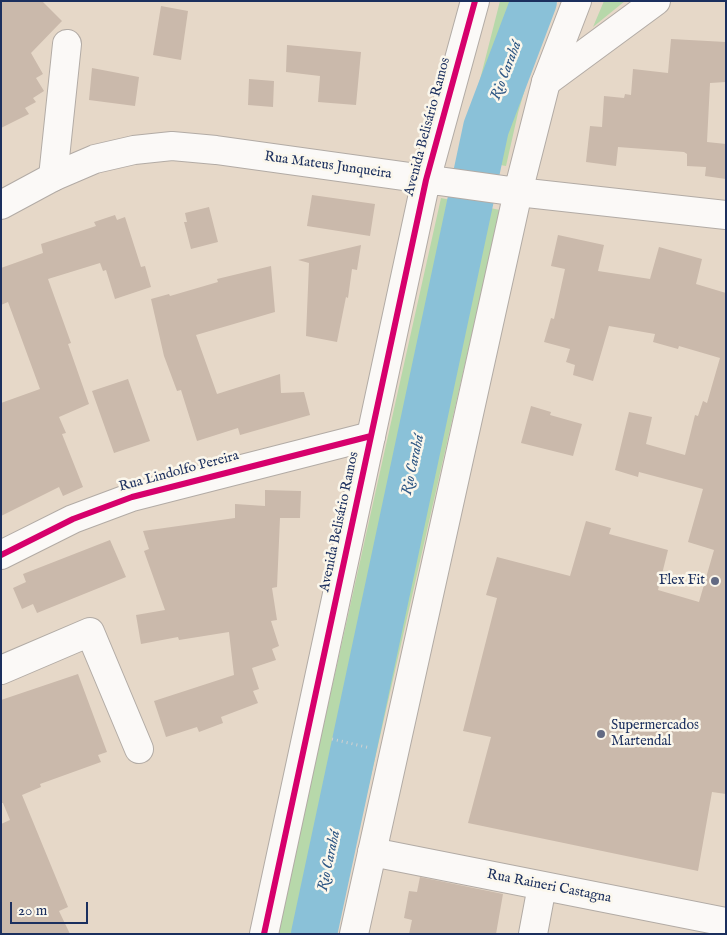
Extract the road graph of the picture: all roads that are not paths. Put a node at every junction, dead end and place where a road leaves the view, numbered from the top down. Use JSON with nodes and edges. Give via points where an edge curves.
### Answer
{"nodes":[{"id":1,"x":474,"y":1,"type":"edge"},
{"id":2,"x":577,"y":1,"type":"edge"},
{"id":3,"x":656,"y":1,"type":"edge"},
{"id":4,"x":67,"y":44,"type":"dead end"},
{"id":5,"x":546,"y":82,"type":"junction"},
{"id":6,"x":53,"y":177,"type":"junction"},
{"id":7,"x":437,"y":181,"type":"junction"},
{"id":8,"x":509,"y":191,"type":"junction"},
{"id":9,"x":1,"y":205,"type":"edge"},
{"id":10,"x":726,"y":215,"type":"edge"},
{"id":11,"x":371,"y":436,"type":"junction"},
{"id":12,"x":1,"y":555,"type":"edge"},
{"id":13,"x":1,"y":670,"type":"edge"},
{"id":14,"x":139,"y":749,"type":"dead end"},
{"id":15,"x":372,"y":852,"type":"junction"},
{"id":16,"x":542,"y":886,"type":"junction"},
{"id":17,"x":726,"y":922,"type":"edge"},
{"id":18,"x":264,"y":934,"type":"edge"},
{"id":19,"x":354,"y":934,"type":"edge"},
{"id":20,"x":533,"y":934,"type":"edge"}],
"edges":[{"from":1,"to":7,"type":"main road","name":"Avenida Belisário Ramos"},
{"from":2,"to":5,"type":"main road"},
{"from":3,"to":5,"type":"main road"},
{"from":4,"to":6,"type":"main road"},
{"from":5,"to":8,"type":"main road"},
{"from":6,"to":7,"type":"main road","name":"Rua Mateus Junqueira","via":[[94,159],[172,146]]},
{"from":6,"to":9,"type":"main road","name":"Rua Mateus Junqueira"},
{"from":7,"to":8,"type":"main road","name":"Rua Mateus Junqueira"},
{"from":7,"to":11,"type":"main road","name":"Avenida Belisário Ramos"},
{"from":8,"to":10,"type":"main road","name":"Rua Mateus Junqueira"},
{"from":8,"to":15,"type":"main road"},
{"from":11,"to":12,"type":"main road","name":"Rua Lindolfo Pereira","via":[[132,497],[73,519]]},
{"from":11,"to":18,"type":"main road","name":"Avenida Belisário Ramos"},
{"from":13,"to":14,"type":"main road","via":[[90,632]]},
{"from":15,"to":16,"type":"main road","name":"Rua Raineri Castagna"},
{"from":15,"to":19,"type":"main road"},
{"from":16,"to":17,"type":"main road","name":"Rua Raineri Castagna"},
{"from":16,"to":20,"type":"main road"}]}
